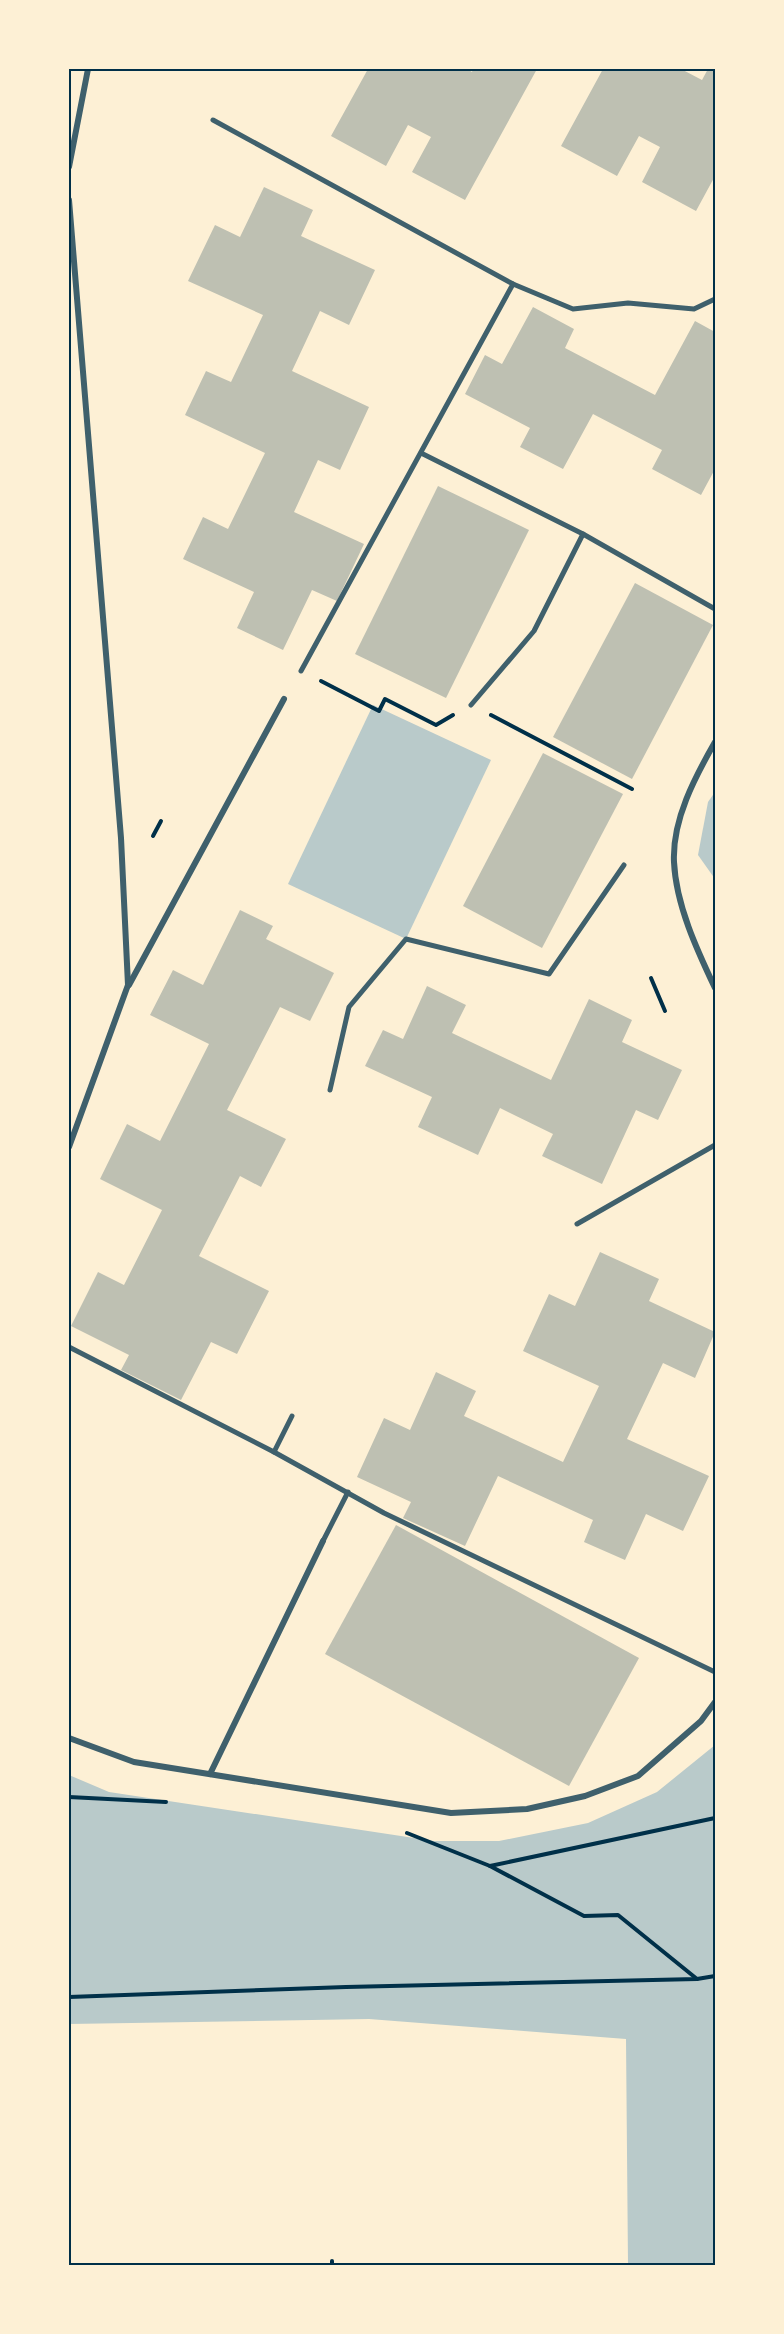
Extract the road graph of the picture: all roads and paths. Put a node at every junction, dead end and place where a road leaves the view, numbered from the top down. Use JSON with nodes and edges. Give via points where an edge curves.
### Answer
{"nodes":[{"id":1,"x":88,"y":69,"type":"edge"},
{"id":2,"x":213,"y":120,"type":"dead end"},
{"id":3,"x":69,"y":167,"type":"edge"},
{"id":4,"x":69,"y":200,"type":"edge"},
{"id":5,"x":513,"y":284,"type":"junction"},
{"id":6,"x":715,"y":299,"type":"edge"},
{"id":7,"x":421,"y":453,"type":"junction"},
{"id":8,"x":583,"y":534,"type":"junction"},
{"id":9,"x":715,"y":609,"type":"edge"},
{"id":10,"x":301,"y":671,"type":"joint"},
{"id":11,"x":284,"y":699,"type":"dead end"},
{"id":12,"x":471,"y":705,"type":"junction"},
{"id":13,"x":715,"y":742,"type":"edge"},
{"id":14,"x":632,"y":789,"type":"dead end"},
{"id":15,"x":161,"y":821,"type":"dead end"},
{"id":16,"x":153,"y":836,"type":"dead end"},
{"id":17,"x":624,"y":865,"type":"dead end"},
{"id":18,"x":651,"y":978,"type":"dead end"},
{"id":19,"x":128,"y":986,"type":"junction"},
{"id":20,"x":715,"y":988,"type":"edge"},
{"id":21,"x":665,"y":1011,"type":"dead end"},
{"id":22,"x":330,"y":1090,"type":"dead end"},
{"id":23,"x":715,"y":1145,"type":"edge"},
{"id":24,"x":69,"y":1147,"type":"edge"},
{"id":25,"x":577,"y":1224,"type":"dead end"},
{"id":26,"x":69,"y":1347,"type":"edge"},
{"id":27,"x":292,"y":1416,"type":"dead end"},
{"id":28,"x":274,"y":1452,"type":"junction"},
{"id":29,"x":348,"y":1492,"type":"junction"},
{"id":30,"x":323,"y":1541,"type":"joint"},
{"id":31,"x":715,"y":1672,"type":"edge"},
{"id":32,"x":715,"y":1702,"type":"edge"},
{"id":33,"x":69,"y":1738,"type":"edge"},
{"id":34,"x":210,"y":1774,"type":"junction"},
{"id":35,"x":69,"y":1797,"type":"edge"},
{"id":36,"x":166,"y":1802,"type":"dead end"},
{"id":37,"x":715,"y":1818,"type":"edge"},
{"id":38,"x":407,"y":1833,"type":"dead end"},
{"id":39,"x":490,"y":1866,"type":"junction"},
{"id":40,"x":715,"y":1976,"type":"edge"},
{"id":41,"x":697,"y":1979,"type":"junction"},
{"id":42,"x":69,"y":1997,"type":"edge"}],
"edges":[{"from":1,"to":3,"type":"street"},
{"from":2,"to":5,"type":"street"},
{"from":4,"to":19,"type":"street","via":[[122,838]]},
{"from":5,"to":6,"type":"street","via":[[573,309],[628,303],[694,309]]},
{"from":5,"to":7,"type":"street"},
{"from":7,"to":8,"type":"street"},
{"from":7,"to":10,"type":"street"},
{"from":8,"to":9,"type":"street"},
{"from":8,"to":12,"type":"street","via":[[534,631]]},
{"from":10,"to":12,"type":"path","via":[[379,711],[385,699],[436,725]]},
{"from":11,"to":19,"type":"street"},
{"from":12,"to":14,"type":"path"},
{"from":13,"to":20,"type":"street","via":[[682,809],[674,861],[684,913]]},
{"from":15,"to":16,"type":"path"},
{"from":17,"to":22,"type":"street","via":[[549,974],[406,939],[349,1007]]},
{"from":18,"to":21,"type":"path"},
{"from":19,"to":24,"type":"street"},
{"from":23,"to":25,"type":"street"},
{"from":26,"to":28,"type":"street"},
{"from":27,"to":28,"type":"street"},
{"from":28,"to":29,"type":"street"},
{"from":29,"to":30,"type":"street"},
{"from":29,"to":31,"type":"street","via":[[384,1513]]},
{"from":30,"to":34,"type":"street"},
{"from":32,"to":34,"type":"street","via":[[701,1721],[638,1776],[585,1796],[527,1809],[451,1813]]},
{"from":33,"to":34,"type":"street","via":[[134,1762]]},
{"from":35,"to":36,"type":"path"},
{"from":37,"to":39,"type":"path"},
{"from":38,"to":39,"type":"path"},
{"from":39,"to":41,"type":"path","via":[[584,1916],[618,1916]]},
{"from":40,"to":41,"type":"path"},
{"from":41,"to":42,"type":"path"}]}
